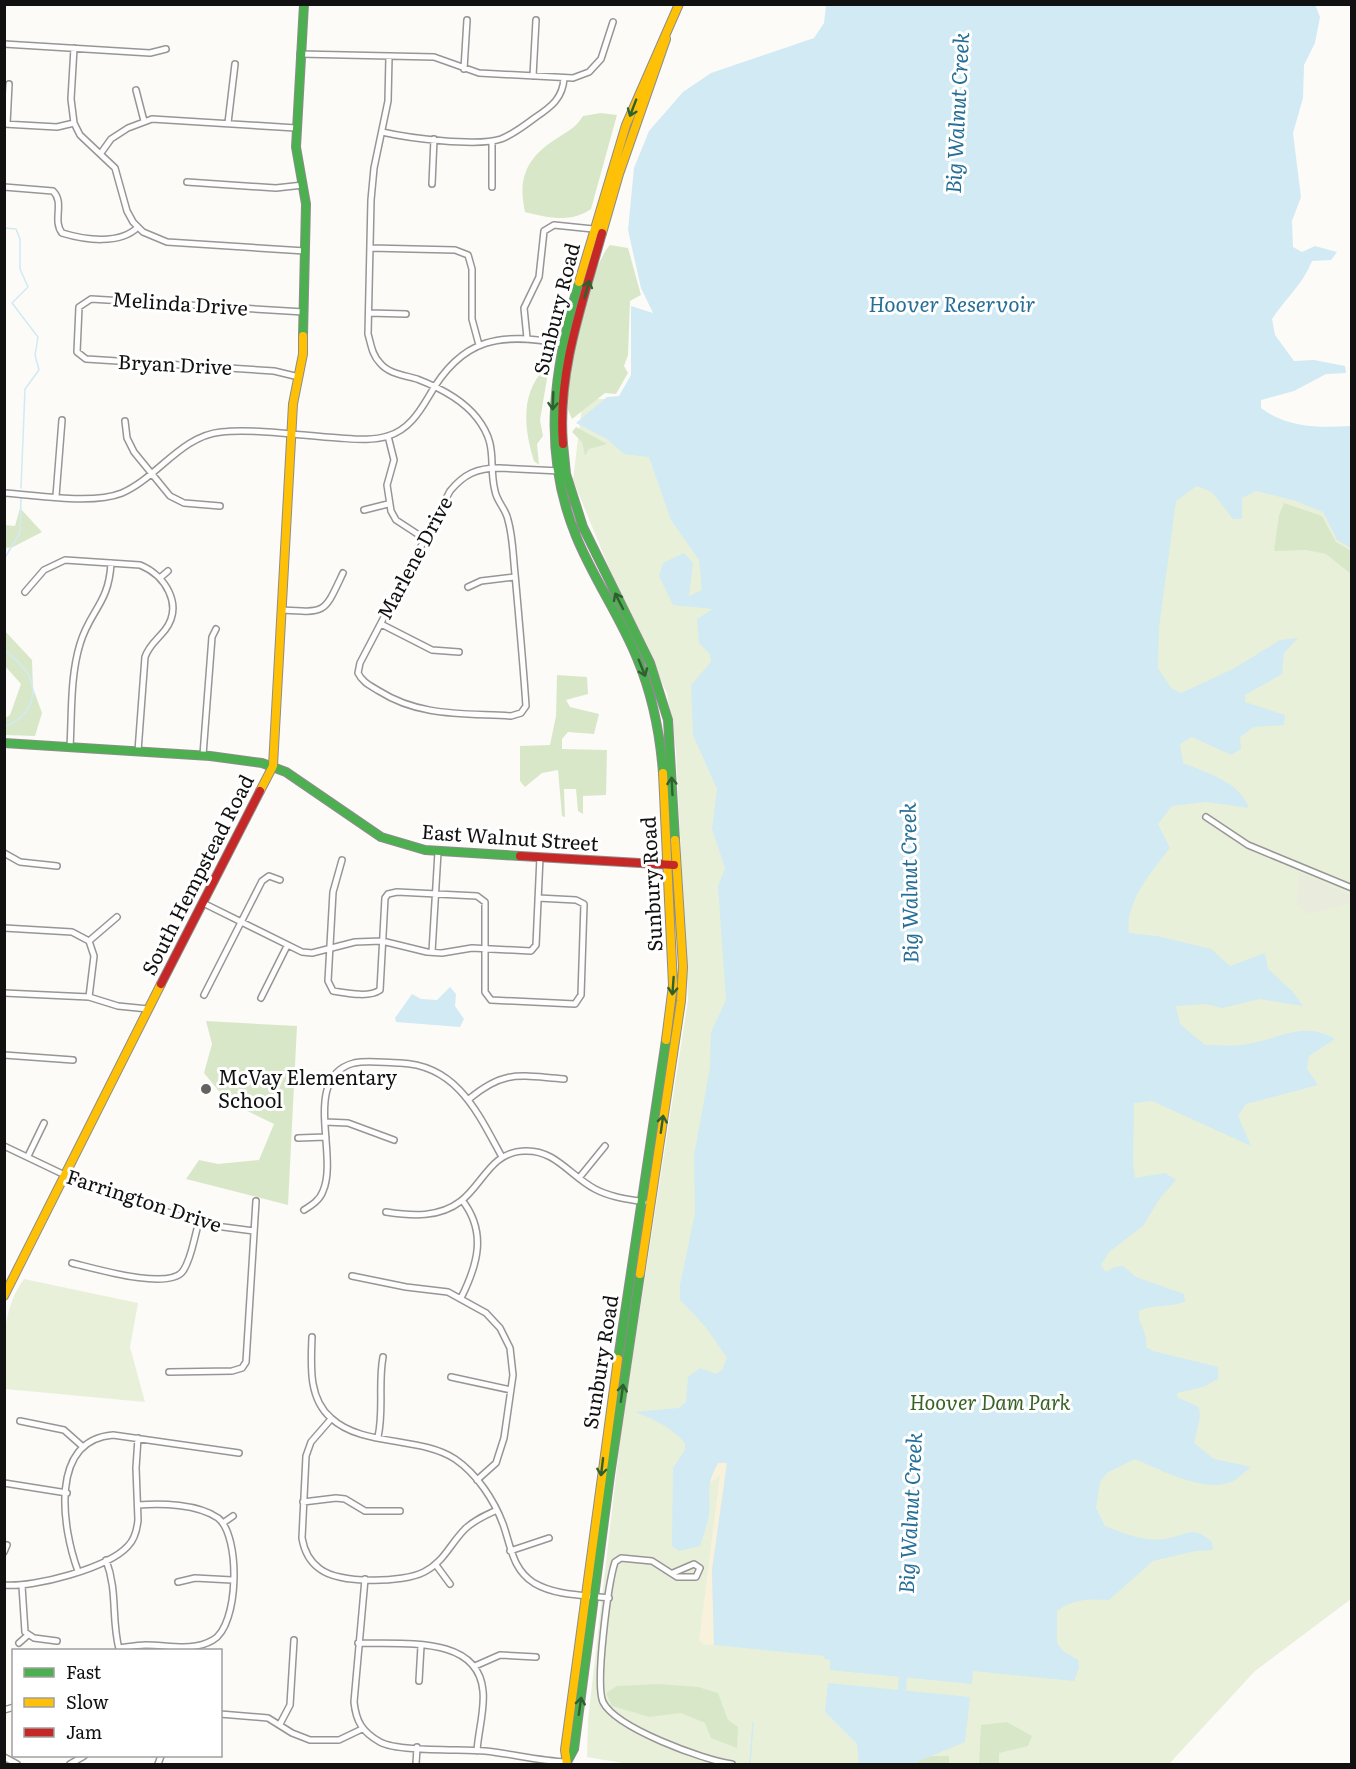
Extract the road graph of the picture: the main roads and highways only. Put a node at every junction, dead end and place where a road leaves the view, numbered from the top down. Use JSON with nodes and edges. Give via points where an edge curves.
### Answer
{"nodes":[{"id":1,"x":304,"y":4,"type":"edge"},
{"id":2,"x":680,"y":4,"type":"edge"},
{"id":3,"x":666,"y":36,"type":"junction"},
{"id":4,"x":566,"y":344,"type":"junction"},
{"id":5,"x":562,"y":471,"type":"junction"},
{"id":6,"x":5,"y":746,"type":"edge"},
{"id":7,"x":273,"y":766,"type":"junction"},
{"id":8,"x":673,"y":865,"type":"junction"},
{"id":9,"x":646,"y":1202,"type":"junction"},
{"id":10,"x":7,"y":1283,"type":"edge"},
{"id":11,"x":4,"y":1296,"type":"edge"},
{"id":12,"x":590,"y":1596,"type":"junction"},
{"id":13,"x":567,"y":1763,"type":"edge"}],
"edges":[{"from":1,"to":7,"type":"main road","name":"South Hempstead Road","via":[[296,128],[306,204],[303,354],[293,404]]},
{"from":2,"to":3,"type":"main road","name":"Sunbury Road"},
{"from":4,"to":3,"type":"main road","name":"Sunbury Road","one_way":true,"via":[[619,174],[665,49]]},
{"from":3,"to":4,"type":"main road","name":"Sunbury Road","one_way":true,"via":[[630,113],[593,229]]},
{"from":4,"to":5,"type":"main road","name":"Sunbury Road"},
{"from":5,"to":8,"type":"main road","name":"Sunbury Road","one_way":true,"via":[[576,537],[650,687],[660,738]]},
{"from":8,"to":5,"type":"main road","name":"Sunbury Road","one_way":true,"via":[[670,740],[661,693],[650,663],[587,539]]},
{"from":6,"to":7,"type":"main road","name":"East Walnut Street","via":[[203,755]]},
{"from":7,"to":8,"type":"main road","name":"East Walnut Street","via":[[381,837],[410,847],[438,852]]},
{"from":7,"to":10,"type":"main road","name":"South Hempstead Road"},
{"from":8,"to":9,"type":"main road","name":"Sunbury Road","one_way":true,"via":[[673,985]]},
{"from":9,"to":8,"type":"main road","name":"Sunbury Road","one_way":true,"via":[[681,1001],[682,949],[675,929]]},
{"from":12,"to":9,"type":"main road","name":"Sunbury Road","one_way":true,"via":[[643,1252]]},
{"from":9,"to":12,"type":"main road","name":"Sunbury Road","one_way":true,"via":[[605,1445]]},
{"from":10,"to":11,"type":"main road","name":"South Hempstead Road"},
{"from":12,"to":13,"type":"main road","name":"Sunbury Road","via":[[565,1750]]},
{"from":13,"to":12,"type":"main road","one_way":true,"via":[[573,1749],[589,1638],[585,1624]]}]}
